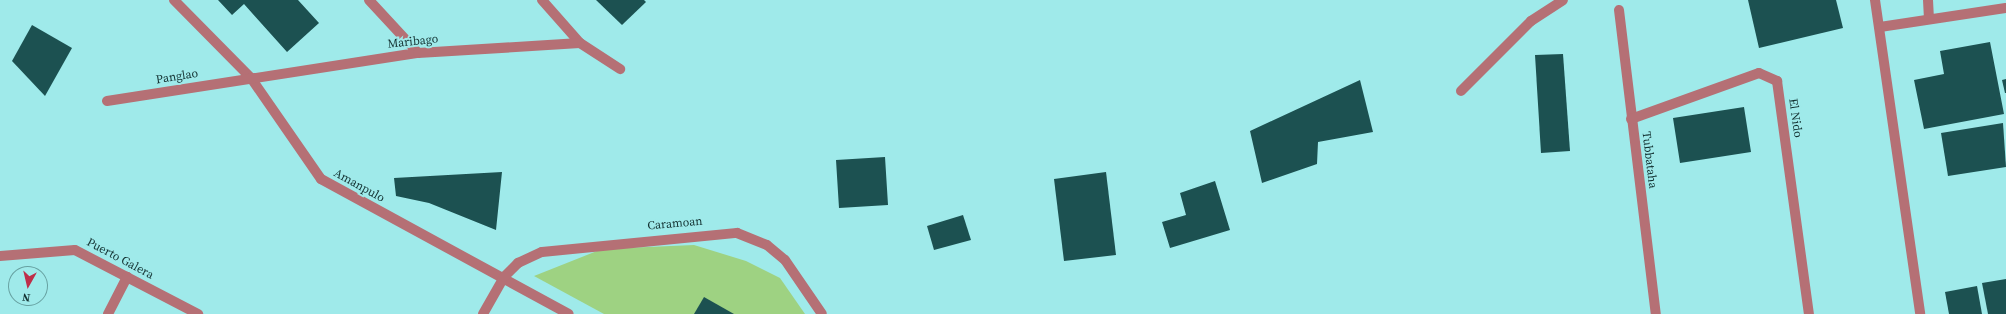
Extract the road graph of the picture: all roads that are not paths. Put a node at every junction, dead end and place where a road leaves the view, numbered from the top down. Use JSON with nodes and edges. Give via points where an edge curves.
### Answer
{"nodes":[{"id":1,"x":174,"y":0,"type":"edge"},
{"id":2,"x":370,"y":0,"type":"edge"},
{"id":3,"x":542,"y":0,"type":"edge"},
{"id":4,"x":1563,"y":0,"type":"edge"},
{"id":5,"x":1875,"y":0,"type":"edge"},
{"id":6,"x":1928,"y":0,"type":"edge"},
{"id":7,"x":2006,"y":8,"type":"edge"},
{"id":8,"x":1619,"y":10,"type":"dead end"},
{"id":9,"x":1929,"y":20,"type":"junction"},
{"id":10,"x":1880,"y":27,"type":"junction"},
{"id":11,"x":580,"y":43,"type":"junction"},
{"id":12,"x":418,"y":53,"type":"junction"},
{"id":13,"x":620,"y":69,"type":"dead end"},
{"id":14,"x":250,"y":78,"type":"junction"},
{"id":15,"x":1461,"y":91,"type":"dead end"},
{"id":16,"x":107,"y":101,"type":"dead end"},
{"id":17,"x":1631,"y":119,"type":"junction"},
{"id":18,"x":0,"y":256,"type":"edge"},
{"id":19,"x":127,"y":277,"type":"junction"},
{"id":20,"x":504,"y":277,"type":"junction"},
{"id":21,"x":108,"y":314,"type":"edge"},
{"id":22,"x":198,"y":314,"type":"edge"},
{"id":23,"x":482,"y":314,"type":"edge"},
{"id":24,"x":569,"y":314,"type":"edge"},
{"id":25,"x":822,"y":314,"type":"edge"},
{"id":26,"x":1656,"y":314,"type":"edge"},
{"id":27,"x":1809,"y":314,"type":"edge"},
{"id":28,"x":1920,"y":314,"type":"edge"}],
"edges":[{"from":1,"to":14,"type":"street","name":"Amanpulo"},
{"from":2,"to":12,"type":"street"},
{"from":3,"to":11,"type":"street"},
{"from":4,"to":15,"type":"street","via":[[1531,21]]},
{"from":5,"to":10,"type":"street"},
{"from":6,"to":9,"type":"street"},
{"from":7,"to":9,"type":"street"},
{"from":8,"to":17,"type":"street","name":"Tubbataha"},
{"from":9,"to":10,"type":"street"},
{"from":10,"to":28,"type":"street"},
{"from":11,"to":12,"type":"street","name":"Maribago"},
{"from":11,"to":13,"type":"street"},
{"from":12,"to":14,"type":"street","name":"Maribago"},
{"from":14,"to":16,"type":"street","name":"Panglao"},
{"from":14,"to":20,"type":"street","name":"Amanpulo","via":[[321,179]]},
{"from":17,"to":26,"type":"street","name":"Tubbataha"},
{"from":17,"to":27,"type":"street","name":"El Nido","via":[[1759,73],[1777,81]]},
{"from":18,"to":19,"type":"street","name":"Puerto Galera","via":[[75,250]]},
{"from":19,"to":21,"type":"street"},
{"from":19,"to":22,"type":"street","name":"Puerto Galera"},
{"from":20,"to":23,"type":"street","name":"Caramoan"},
{"from":20,"to":24,"type":"street","name":"Amanpulo"},
{"from":20,"to":25,"type":"street","name":"Caramoan","via":[[518,263],[554,248],[737,233],[767,245],[785,260]]}]}
